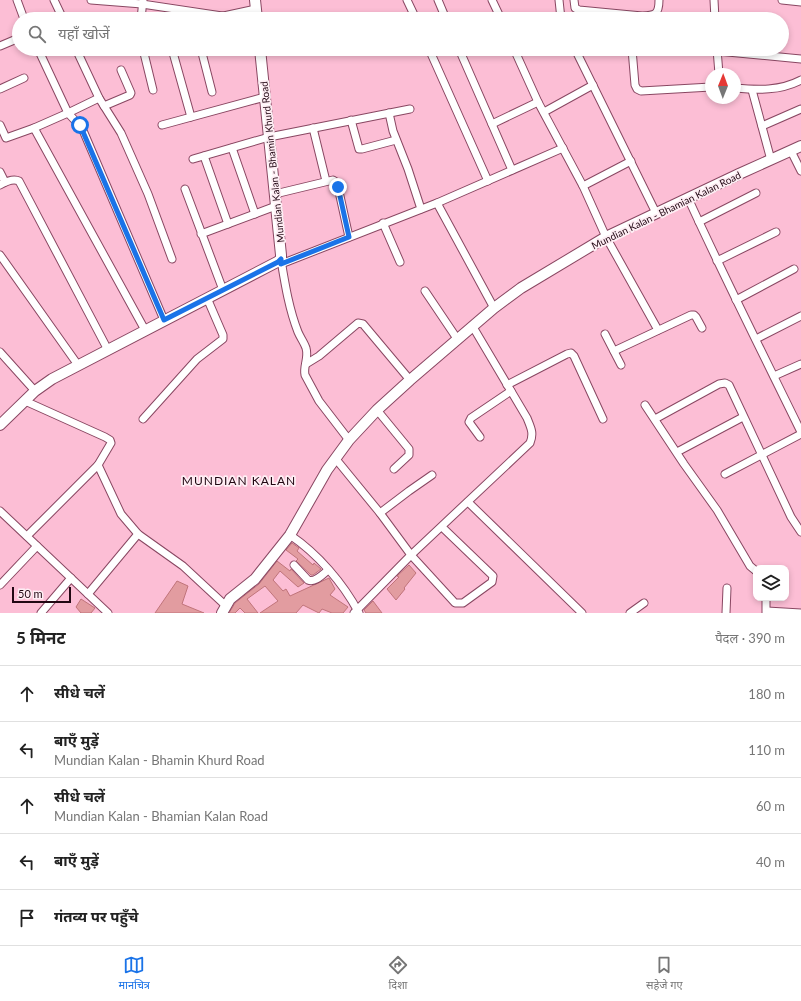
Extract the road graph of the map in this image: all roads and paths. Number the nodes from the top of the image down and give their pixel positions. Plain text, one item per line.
1 (17, 0) edge
2 (54, 0) edge
3 (91, 0) edge
4 (407, 0) edge
5 (438, 0) edge
6 (492, 0) edge
7 (559, 0) edge
8 (574, 0) edge
9 (659, 0) edge
10 (714, 0) edge
11 (782, 0) edge
12 (142, 2) edge
13 (801, 2) edge
14 (256, 9) edge
15 (21, 12) edge
16 (59, 12) edge
17 (141, 12) edge
18 (199, 12) edge
19 (241, 12) edge
20 (413, 12) edge
21 (443, 12) edge
22 (498, 12) edge
23 (560, 12) edge
24 (600, 12) edge
25 (657, 12) edge
26 (715, 12) edge
27 (12, 41) edge
28 (0, 46) edge
29 (41, 56) edge
30 (79, 56) edge
31 (145, 56) edge
32 (174, 56) edge
33 (203, 56) edge
34 (261, 56) edge
35 (432, 56) edge
36 (462, 56) edge
37 (517, 56) edge
38 (578, 56) edge
39 (633, 56) edge
40 (718, 56) edge
41 (773, 56) edge
42 (801, 59) edge
43 (718, 68) edge
44 (122, 70) dead end
45 (24, 78) dead end
46 (801, 80) edge
47 (593, 85) junction
48 (705, 87) edge
49 (0, 89) edge
50 (741, 89) edge
51 (153, 90) dead end
52 (752, 90) junction
53 (212, 92) dead end
54 (265, 97) junction
55 (99, 98) junction
56 (538, 102) junction
57 (104, 106) junction
58 (410, 109) dead end
59 (801, 109) edge
60 (544, 112) junction
61 (68, 113) junction
62 (389, 113) junction
63 (191, 117) junction
64 (351, 120) junction
65 (492, 124) junction
66 (0, 125) edge
67 (162, 125) dead end
68 (762, 126) junction
69 (34, 128) junction
70 (313, 128) junction
71 (269, 137) junction
72 (3, 139) edge
73 (396, 140) junction
74 (801, 146) edge
75 (232, 148) junction
76 (563, 148) junction
77 (791, 151) junction
78 (204, 156) junction
79 (193, 159) dead end
80 (771, 160) junction
81 (631, 161) junction
82 (512, 170) junction
83 (801, 171) edge
84 (0, 172) edge
85 (326, 181) junction
86 (488, 181) junction
87 (2, 184) edge
88 (583, 186) junction
89 (185, 189) dead end
90 (756, 193) dead end
91 (275, 194) junction
92 (688, 198) junction
93 (437, 203) junction
94 (276, 206) junction
95 (421, 209) junction
96 (656, 213) junction
97 (255, 214) junction
98 (699, 222) junction
99 (383, 223) junction
100 (228, 224) junction
101 (776, 232) dead end
102 (202, 234) junction
103 (349, 237) junction
104 (606, 237) junction
105 (0, 255) edge
106 (172, 259) dead end
107 (717, 261) junction
108 (281, 262) junction
109 (400, 262) dead end
110 (794, 269) dead end
111 (223, 290) junction
112 (425, 291) dead end
113 (207, 298) junction
114 (736, 300) junction
115 (494, 308) junction
116 (801, 316) edge
117 (164, 320) junction
118 (473, 326) junction
119 (702, 328) dead end
120 (145, 330) junction
121 (658, 330) junction
122 (605, 334) dead end
123 (756, 339) junction
124 (458, 340) junction
125 (108, 350) junction
126 (614, 351) junction
127 (0, 352) edge
128 (306, 364) junction
129 (801, 364) edge
130 (78, 365) junction
131 (621, 365) dead end
132 (774, 376) junction
133 (410, 380) junction
134 (509, 388) junction
135 (35, 391) junction
136 (25, 401) junction
137 (645, 405) dead end
138 (378, 410) junction
139 (743, 417) junction
140 (798, 418) edge
141 (143, 419) dead end
142 (603, 419) dead end
143 (655, 420) junction
144 (0, 425) edge
145 (801, 433) edge
146 (480, 438) dead end
147 (349, 440) junction
148 (677, 452) junction
149 (761, 454) junction
150 (335, 458) junction
151 (98, 465) junction
152 (394, 469) dead end
153 (725, 474) dead end
154 (432, 475) dead end
155 (468, 502) junction
156 (0, 511) edge
157 (380, 513) junction
158 (442, 528) junction
159 (801, 532) edge
160 (138, 534) junction
161 (290, 535) junction
162 (27, 536) junction
163 (37, 546) junction
164 (411, 555) junction
165 (294, 564) dead end
166 (753, 568) edge
167 (328, 570) junction
168 (71, 578) junction
169 (0, 585) edge
170 (726, 588) dead end
171 (88, 594) junction
172 (766, 601) edge
173 (644, 603) dead end
174 (224, 609) edge
175 (356, 612) edge
176 (766, 612) edge
177 (41, 613) edge
178 (108, 613) edge
179 (582, 613) edge
180 (630, 613) edge
181 (726, 613) edge
182 (801, 613) edge

1 - 15 street
2 - 16 street
3 - 12 street
4 - 20 street
5 - 21 street
6 - 22 street
7 - 23 street
8 - 24 street
9 - 25 street
10 - 26 street
11 - 13 street
12 - 17 street
12 - 18 street
14 - 19 street
27 - 28 street
29 - 61 street
30 - 55 street
31 - 51 street
32 - 63 street
33 - 53 street
34 - 54 street, Mundian Kalan - Bhamin Khurd Road
35 - 86 street
36 - 65 street
37 - 56 street
38 - 47 street
39 - 48 street
40 - 43 street
41 - 42 street
44 - 57 street
45 - 49 street
46 - 52 street
47 - 60 street
47 - 81 street
50 - 52 street
52 - 68 street
54 - 63 street
54 - 71 street, Mundian Kalan - Bhamin Khurd Road
55 - 57 street
55 - 61 street
56 - 60 street
56 - 65 street
57 - 106 street
58 - 62 street
59 - 68 street
60 - 76 street
61 - 69 street
61 - 117 street
62 - 64 street
62 - 73 street
63 - 67 street
64 - 70 street
64 - 73 street
65 - 82 street
66 - 72 street
68 - 80 street
69 - 72 street
69 - 120 street
70 - 71 street
70 - 85 street
71 - 75 street
71 - 91 street, Mundian Kalan - Bhamin Khurd Road
73 - 95 street
74 - 77 street, Mundian Kalan - Bhamian Kalan Road
75 - 78 street
75 - 97 street
76 - 82 street
76 - 88 street
77 - 80 street, Mundian Kalan - Bhamian Kalan Road
77 - 83 street
78 - 79 street
78 - 100 street
80 - 92 street, Mundian Kalan - Bhamian Kalan Road
81 - 88 street
81 - 96 street
82 - 86 street
84 - 87 street
85 - 91 street
85 - 103 street
86 - 93 street
87 - 125 street
88 - 104 street
89 - 102 street
90 - 98 street
91 - 94 street, Mundian Kalan - Bhamin Khurd Road
92 - 96 street, Mundian Kalan - Bhamian Kalan Road
92 - 98 street
93 - 95 street
93 - 115 street
94 - 97 street
94 - 108 street, Mundian Kalan - Bhamin Khurd Road
95 - 99 street
96 - 104 street, Mundian Kalan - Bhamian Kalan Road
97 - 100 street
98 - 107 street
99 - 103 street
99 - 109 street
100 - 102 street
101 - 107 street
102 - 111 street
103 - 108 street
104 - 115 street, Mundian Kalan - Bhamian Kalan Road
104 - 121 street
105 - 130 street
107 - 114 street
108 - 111 street
108 - 128 street
110 - 114 street
111 - 113 street
112 - 124 street
113 - 117 street
113 - 141 street
114 - 123 street
115 - 118 street, Mundian Kalan - Bhamian Kalan Road
116 - 123 street
117 - 120 street
118 - 124 street, Mundian Kalan - Bhamian Kalan Road
118 - 134 street
119 - 121 street
120 - 125 street
121 - 126 street
122 - 126 street
123 - 132 street
124 - 133 street, Mundian Kalan - Bhamian Kalan Road
125 - 130 street
126 - 131 street
127 - 135 street
128 - 133 street
128 - 147 street
129 - 132 street
130 - 135 street
132 - 140 street
133 - 138 street, Mundian Kalan - Bhamian Kalan Road
134 - 142 street
134 - 146 street
134 - 155 street
135 - 136 street
136 - 144 street
136 - 151 street
137 - 143 street
138 - 147 street, Mundian Kalan - Bhamian Kalan Road
138 - 152 street
139 - 143 street
139 - 148 street
139 - 149 street
140 - 145 street
143 - 148 street
145 - 149 street
147 - 150 street, Mundian Kalan - Bhamian Kalan Road
148 - 166 street
149 - 153 street
149 - 159 street
150 - 157 street
150 - 161 street, Mundian Kalan - Bhamian Kalan Road
151 - 160 street
151 - 162 street
154 - 157 street
155 - 158 street
155 - 179 street
156 - 162 street
157 - 164 street
158 - 164 street
158 - 164 street
160 - 171 street
160 - 174 street
161 - 167 street
161 - 174 street, Mundian Kalan - Bhamian Kalan Road
162 - 163 street
163 - 168 street
163 - 169 street
164 - 175 street
165 - 167 street
167 - 175 street
168 - 171 street
168 - 177 street
170 - 181 street
171 - 178 street
172 - 176 street
173 - 180 street
176 - 182 street

